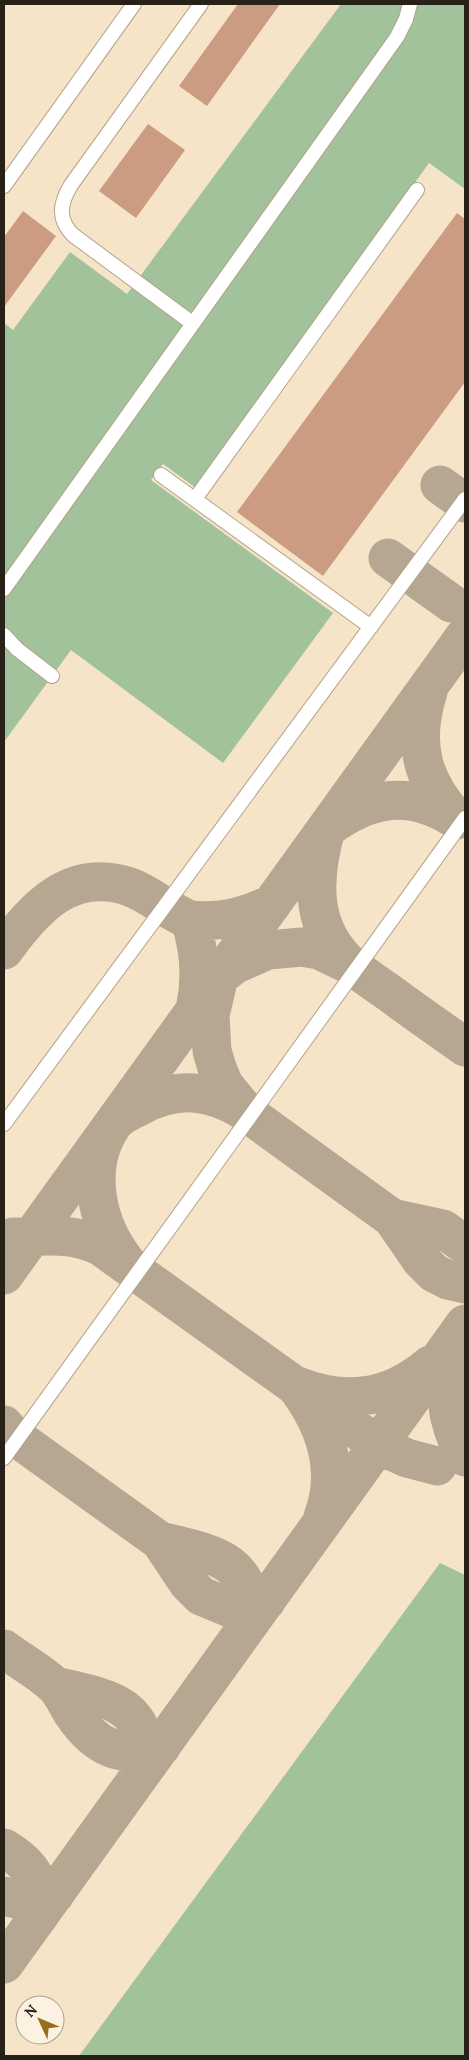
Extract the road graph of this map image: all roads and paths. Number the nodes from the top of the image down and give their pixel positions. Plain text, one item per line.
1 (134, 4) edge
2 (201, 4) edge
3 (410, 4) edge
4 (4, 186) edge
5 (417, 190) dead end
6 (192, 323) junction
7 (161, 475) dead end
8 (195, 499) junction
9 (465, 499) edge
10 (4, 589) edge
11 (371, 627) junction
12 (4, 635) edge
13 (52, 676) dead end
14 (465, 818) edge
15 (4, 1124) edge
16 (4, 1458) edge

1 - 4 street
2 - 6 street
3 - 6 street
5 - 8 street
6 - 10 street
7 - 8 street
8 - 11 street
9 - 11 street
11 - 15 street
12 - 13 street
14 - 16 street

